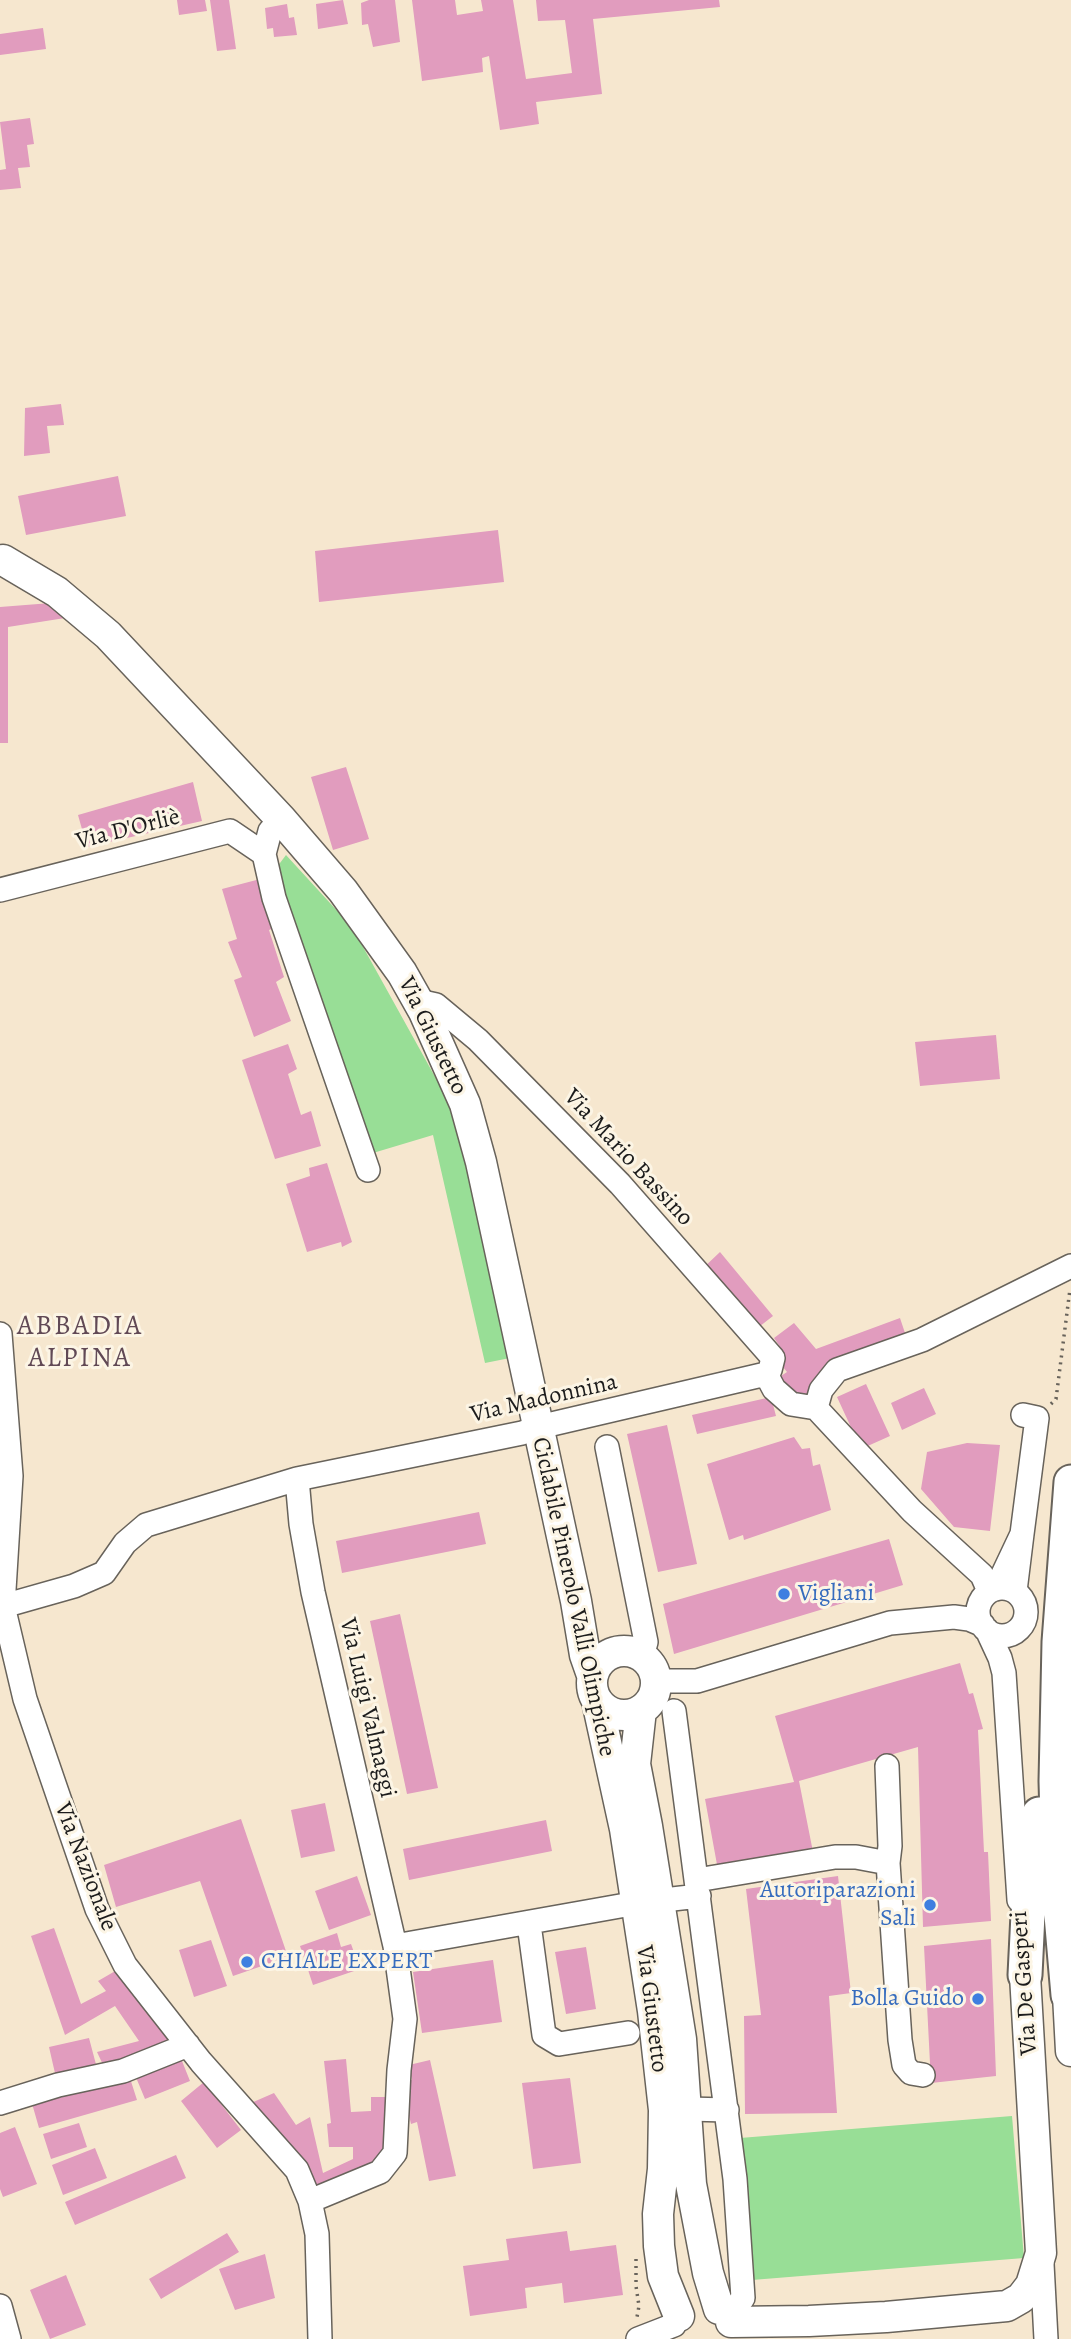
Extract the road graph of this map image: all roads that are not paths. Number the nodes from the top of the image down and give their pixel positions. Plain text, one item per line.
1 (1, 566) edge
2 (281, 819) junction
3 (264, 854) junction
4 (0, 890) edge
5 (418, 1001) junction
6 (368, 1170) dead end
7 (1071, 1266) edge
8 (0, 1334) edge
9 (766, 1374) junction
10 (816, 1408) junction
11 (1030, 1416) road end
12 (539, 1427) junction
13 (607, 1447) dead end
14 (297, 1479) junction
15 (1071, 1482) edge
16 (996, 1592) junction
17 (576, 1601) junction
18 (2, 1607) edge
19 (890, 1623) junction
20 (985, 1628) junction
21 (1065, 1655) edge
22 (637, 1663) junction
23 (595, 1688) junction
24 (641, 1710) junction
25 (674, 1711) dead end
26 (887, 1766) dead end
27 (1071, 1843) edge
28 (888, 1863) junction
29 (698, 1888) junction
30 (648, 1903) junction
31 (529, 1924) junction
32 (1071, 1937) edge
33 (395, 1946) junction
34 (1025, 1975) junction
35 (1068, 1995) junction
36 (628, 2033) dead end
37 (188, 2045) junction
38 (1071, 2051) edge
39 (923, 2075) dead end
40 (0, 2103) edge
41 (676, 2110) junction
42 (727, 2110) junction
43 (310, 2201) junction
44 (1041, 2253) junction
45 (0, 2306) edge
46 (1007, 2306) junction
47 (798, 2322) junction
48 (733, 2325) edge
49 (675, 2327) edge
50 (881, 2328) edge
51 (637, 2334) edge
52 (9, 2339) edge
53 (320, 2339) edge
54 (840, 2339) edge
55 (1044, 2339) edge

1 - 2 main road, Via Giustetto
2 - 3 street
2 - 5 main road, Via Giustetto
3 - 4 street, Via D'Orliè
3 - 6 street
5 - 9 street, Via Mario Bassino
5 - 12 main road, Via Giustetto
7 - 10 street
8 - 18 street, Via Nazionale
9 - 10 street
9 - 12 street, Via Madonnina
10 - 16 street
11 - 16 street
12 - 14 street, Via Madonnina
12 - 17 main road, Via Giustetto
13 - 22 street
14 - 18 street, Via Madonnina
14 - 33 street, Via Luigi Valmaggi
15 - 21 highway
16 - 19 street
16 - 20 street
16 - 20 street
17 - 22 main road, Via Giustetto
17 - 23 main road, Via Giustetto
18 - 37 street, Via Nazionale
19 - 20 street
19 - 22 street
20 - 34 street, Via De Gasperi
21 - 27 highway
21 - 34 highway
21 - 35 highway
22 - 23 main road
22 - 24 main road
23 - 24 main road
23 - 30 main road, Via Giustetto
24 - 30 main road, Via Giustetto
25 - 29 street
26 - 28 street
28 - 29 street
28 - 39 street
29 - 30 street
29 - 42 street
30 - 31 street
30 - 41 main road, Via Giustetto
31 - 33 street
31 - 36 street
32 - 35 highway
33 - 43 street, Via Luigi Valmaggi
34 - 44 main road, Via De Gasperi
35 - 38 main road
37 - 40 street
37 - 43 street, Via Nazionale
41 - 42 street
41 - 48 main road, Via Giustetto
41 - 49 main road, Via Giustetto
42 - 48 street
43 - 53 street, Via Nazionale
44 - 46 main road
44 - 55 street, Via De Gasperi
45 - 52 street
46 - 50 main road
46 - 55 street
47 - 48 main road
47 - 50 main road
47 - 54 main road
48 - 49 main road
49 - 51 street

